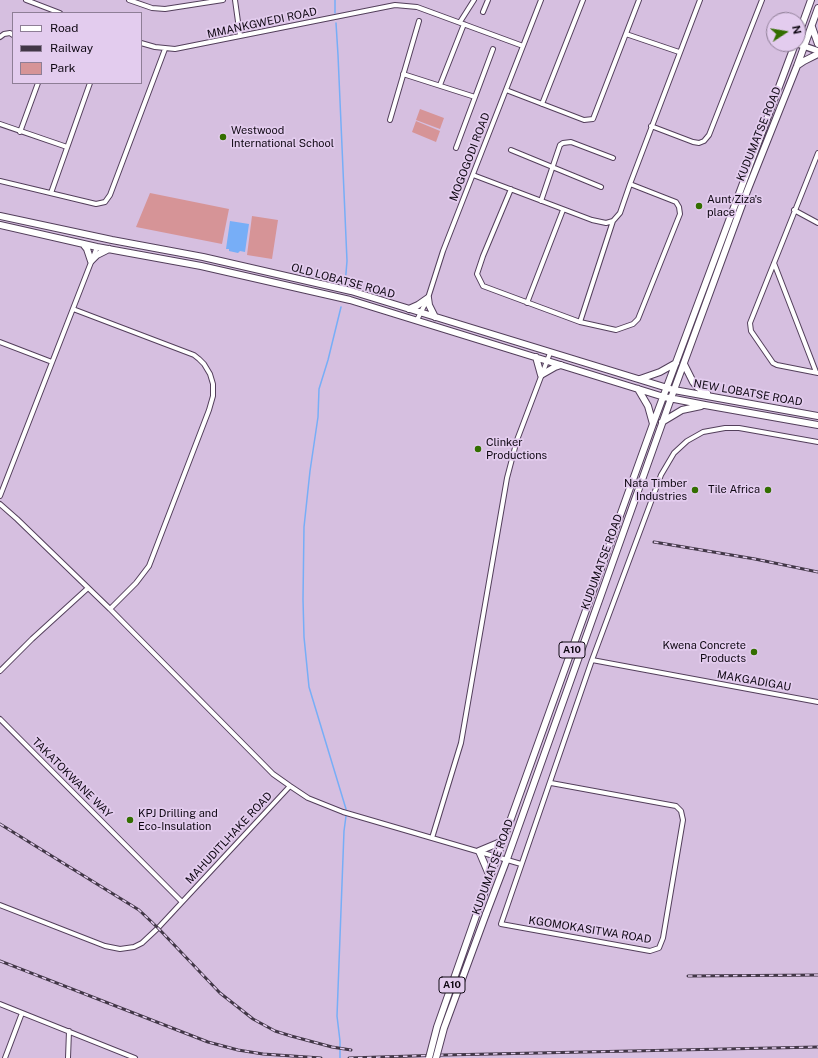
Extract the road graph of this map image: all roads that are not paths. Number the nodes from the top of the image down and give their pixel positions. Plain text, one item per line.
1 (26, 0) edge
2 (129, 0) edge
3 (181, 0) edge
4 (223, 0) edge
5 (235, 0) edge
6 (474, 0) edge
7 (488, 0) edge
8 (541, 0) edge
9 (583, 0) edge
10 (639, 0) edge
11 (700, 0) edge
12 (762, 0) edge
13 (811, 0) edge
14 (182, 6) junction
15 (818, 8) edge
16 (57, 12) edge
17 (483, 12) dead end
18 (806, 14) edge
19 (419, 21) dead end
20 (462, 23) junction
21 (812, 27) junction
22 (12, 34) edge
23 (626, 34) junction
24 (240, 36) junction
25 (0, 37) edge
26 (806, 37) edge
27 (142, 43) edge
28 (818, 44) edge
29 (523, 46) junction
30 (806, 47) edge
31 (165, 49) junction
32 (493, 49) dead end
33 (818, 51) edge
34 (679, 52) junction
35 (792, 52) edge
36 (800, 52) edge
37 (818, 54) edge
38 (797, 66) junction
39 (403, 74) junction
40 (38, 84) edge
41 (90, 84) edge
42 (440, 85) junction
43 (506, 90) junction
44 (475, 97) junction
45 (542, 104) junction
46 (390, 120) dead end
47 (0, 124) edge
48 (651, 126) junction
49 (20, 132) junction
50 (67, 147) junction
51 (456, 148) dead end
52 (511, 150) dead end
53 (818, 152) edge
54 (613, 158) dead end
55 (817, 158) edge
56 (552, 167) junction
57 (473, 174) junction
58 (0, 181) edge
59 (630, 184) junction
60 (601, 187) dead end
61 (511, 189) junction
62 (51, 194) junction
63 (541, 201) junction
64 (564, 210) junction
65 (794, 210) junction
66 (0, 216) edge
67 (613, 222) junction
68 (818, 223) edge
69 (0, 225) edge
70 (92, 236) junction
71 (112, 240) junction
72 (83, 244) junction
73 (97, 247) junction
74 (109, 249) junction
75 (90, 261) junction
76 (774, 263) junction
77 (428, 298) junction
78 (527, 303) junction
79 (73, 309) junction
80 (409, 309) junction
81 (420, 312) junction
82 (436, 317) junction
83 (417, 320) junction
84 (580, 322) junction
85 (0, 342) edge
86 (550, 353) junction
87 (536, 357) junction
88 (547, 360) junction
89 (52, 362) junction
90 (676, 363) junction
91 (684, 364) junction
92 (561, 365) junction
93 (817, 372) edge
94 (542, 375) junction
95 (640, 379) junction
96 (667, 387) junction
97 (638, 389) junction
98 (674, 390) junction
99 (713, 396) junction
100 (664, 397) junction
101 (671, 398) junction
102 (705, 405) junction
103 (818, 416) edge
104 (662, 422) junction
105 (653, 424) junction
106 (818, 425) edge
107 (818, 442) edge
108 (0, 496) edge
109 (0, 504) edge
110 (88, 588) junction
111 (110, 608) junction
112 (592, 660) junction
113 (0, 671) edge
114 (818, 702) edge
115 (0, 719) edge
116 (551, 783) junction
117 (290, 786) junction
118 (432, 838) junction
119 (503, 841) junction
120 (479, 851) junction
121 (497, 857) junction
122 (507, 860) junction
123 (522, 864) junction
124 (490, 877) junction
125 (182, 902) junction
126 (0, 905) edge
127 (0, 1004) edge
128 (22, 1012) junction
129 (69, 1031) junction
130 (5, 1058) edge
131 (68, 1058) edge
132 (135, 1058) edge
133 (429, 1058) edge
134 (436, 1058) edge

1 - 16 street
2 - 14 street
3 - 14 street
4 - 14 street
5 - 24 street
6 - 20 street
7 - 17 street
8 - 29 street, MOGOGODI ROAD
9 - 45 street
10 - 23 street
11 - 34 street
12 - 48 street
13 - 18 main road
15 - 21 main road, KUDUMATSE ROAD / A10
19 - 39 street
20 - 24 street, MMANKGWEDI ROAD
20 - 29 street, MMANKGWEDI ROAD
20 - 42 street
21 - 26 main road, KUDUMATSE ROAD / A10
21 - 28 main road
22 - 25 street
23 - 34 street
23 - 45 street
24 - 31 street, MMANKGWEDI ROAD
27 - 31 street, MMANKGWEDI ROAD
29 - 43 street, MOGOGODI ROAD
30 - 33 street
31 - 62 street
32 - 44 street
34 - 48 street
35 - 90 main road, KUDUMATSE ROAD / A10
36 - 38 main road, KUDUMATSE ROAD / A10
37 - 38 main road
38 - 91 main road, KUDUMATSE ROAD / A10
39 - 42 street
39 - 46 street
40 - 49 street
41 - 50 street
42 - 44 street
43 - 45 street
43 - 57 street, MOGOGODI ROAD
44 - 51 street
47 - 49 street
48 - 59 street
49 - 50 street
50 - 62 street
52 - 56 street
53 - 55 street
54 - 56 street
55 - 65 street
56 - 60 street
56 - 63 street
57 - 61 street
57 - 77 street, MOGOGODI ROAD
58 - 62 street
59 - 67 street
59 - 84 street
61 - 63 street
61 - 78 street
63 - 64 street
64 - 67 street
64 - 78 street
65 - 68 street
65 - 76 street
66 - 70 main road, OLD LOBATSE ROAD
67 - 84 street
69 - 72 main road, OLD LOBATSE ROAD
70 - 71 main road, OLD LOBATSE ROAD
70 - 73 main road
71 - 73 main road
71 - 80 main road, OLD LOBATSE ROAD
72 - 73 main road, OLD LOBATSE ROAD
72 - 75 main road
73 - 74 main road, OLD LOBATSE ROAD
73 - 75 street
74 - 75 main road
74 - 83 main road, OLD LOBATSE ROAD
75 - 79 street
76 - 93 street
76 - 93 street
77 - 80 main road
77 - 81 street, MOGOGODI ROAD
77 - 82 main road
78 - 84 street
79 - 89 street
79 - 111 street
80 - 81 main road, OLD LOBATSE ROAD
81 - 82 main road, OLD LOBATSE ROAD
81 - 83 street, MOGOGODI ROAD
82 - 86 main road, OLD LOBATSE ROAD
83 - 87 main road, OLD LOBATSE ROAD
85 - 89 street
86 - 88 street
86 - 95 main road, OLD LOBATSE ROAD
87 - 88 main road, OLD LOBATSE ROAD
87 - 94 main road
88 - 92 main road, OLD LOBATSE ROAD
88 - 94 street
89 - 108 street
90 - 95 main road
90 - 96 main road, KUDUMATSE ROAD / A10
91 - 98 main road, KUDUMATSE ROAD / A10
91 - 99 main road
92 - 94 main road
92 - 97 main road, OLD LOBATSE ROAD
94 - 118 street
95 - 96 main road, OLD LOBATSE ROAD
96 - 98 main road, OLD LOBATSE ROAD
96 - 100 main road, KUDUMATSE ROAD / A10
97 - 100 main road, OLD LOBATSE ROAD
97 - 105 main road
98 - 99 main road, NEW LOBATSE ROAD
98 - 101 main road, KUDUMATSE ROAD / A10
99 - 103 main road, NEW LOBATSE ROAD
100 - 101 main road, OLD LOBATSE ROAD
100 - 105 main road, KUDUMATSE ROAD / A10
101 - 102 main road, OLD LOBATSE ROAD
101 - 104 main road, KUDUMATSE ROAD / A10
102 - 104 main road
102 - 106 main road, OLD LOBATSE ROAD
104 - 122 main road, KUDUMATSE ROAD / A10
105 - 119 main road, KUDUMATSE ROAD / A10
107 - 112 street
109 - 110 street
110 - 111 street
110 - 113 street
111 - 117 street
112 - 114 street, MAKGADIGAU
112 - 116 street
115 - 125 street, TAKATOKWANE WAY
116 - 123 street, KGOMOKASITWA ROAD
116 - 123 street, KGOMOKASITWA ROAD
117 - 118 street
117 - 125 street, MAHUDITLHAKE ROAD
118 - 120 street
119 - 120 main road
119 - 121 main road, KUDUMATSE ROAD / A10
120 - 121 street
120 - 124 main road
121 - 122 street
121 - 124 main road, KUDUMATSE ROAD / A10
122 - 123 street
122 - 134 main road, KUDUMATSE ROAD / A10, bridge
124 - 133 main road, KUDUMATSE ROAD / A10, bridge
125 - 126 street, MAHUDITLHAKE ROAD
127 - 128 street
128 - 129 street
128 - 130 street
129 - 131 street
129 - 132 street

